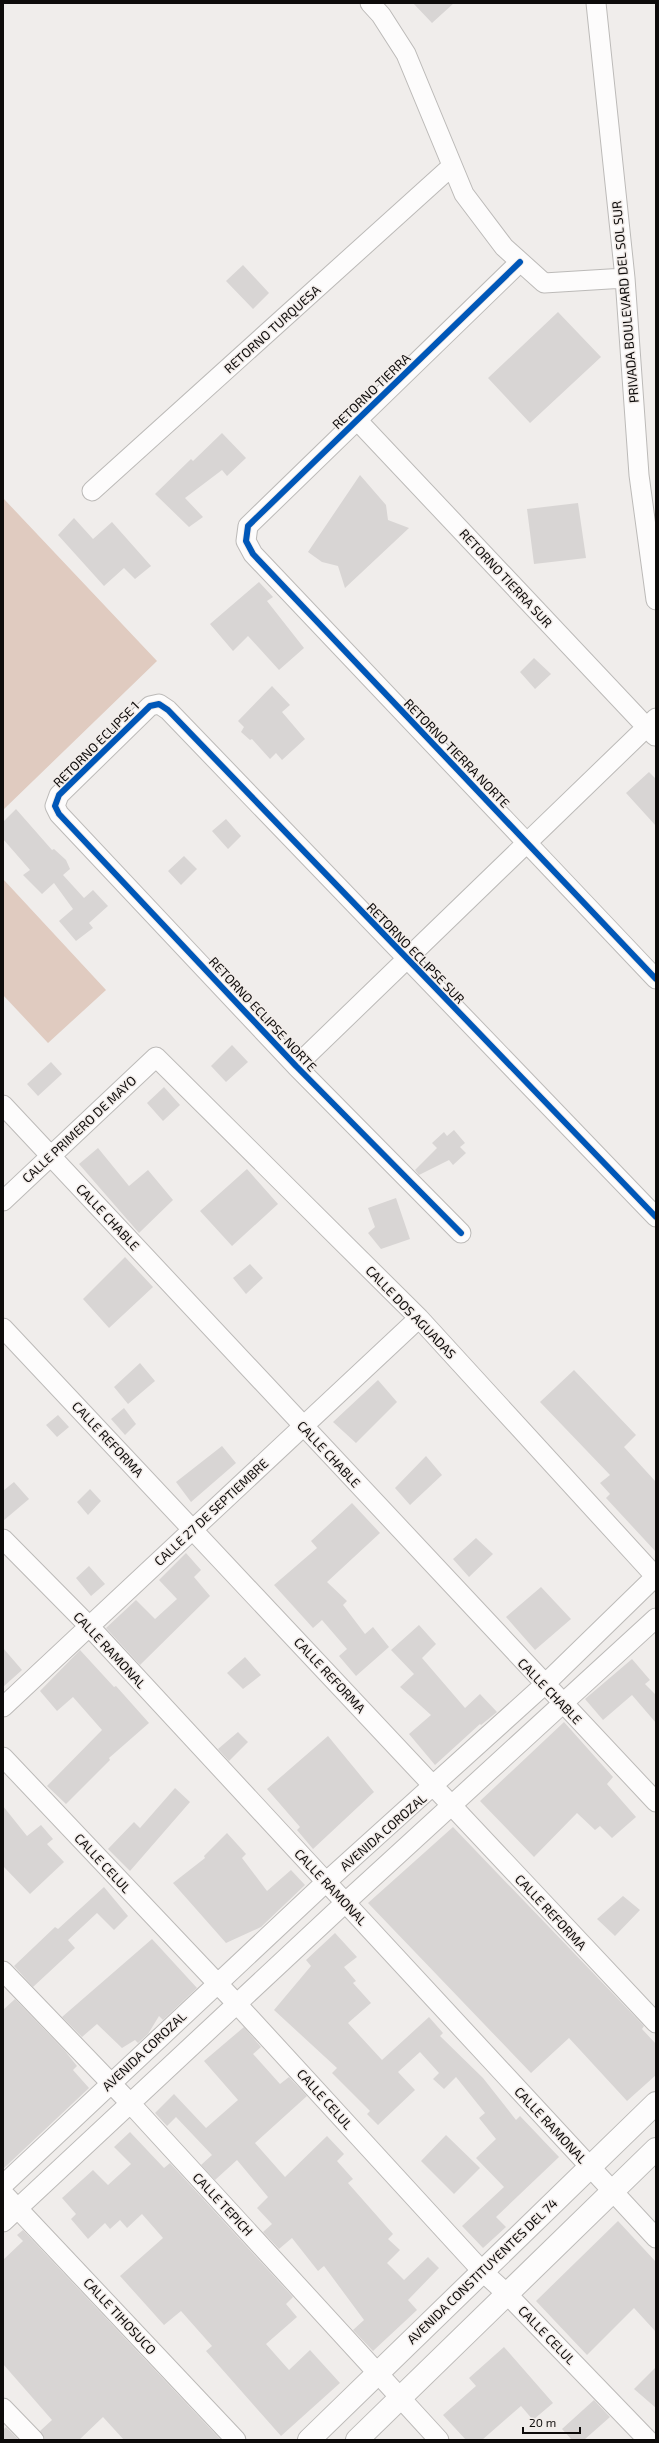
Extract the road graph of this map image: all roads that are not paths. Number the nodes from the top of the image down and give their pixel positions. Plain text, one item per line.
1 (370, 3) edge
2 (596, 3) edge
3 (452, 166) junction
4 (520, 262) junction
5 (624, 278) junction
6 (357, 420) junction
7 (648, 474) edge
8 (92, 491) dead end
9 (651, 519) edge
10 (246, 541) joint
11 (656, 600) edge
12 (159, 704) joint
13 (653, 727) edge
14 (56, 806) joint
15 (527, 842) junction
16 (406, 959) junction
17 (656, 979) edge
18 (156, 1057) joint
19 (296, 1066) junction
20 (3, 1105) edge
21 (50, 1156) junction
22 (3, 1201) edge
23 (656, 1217) edge
24 (460, 1233) dead end
25 (419, 1318) junction
26 (3, 1328) edge
27 (303, 1426) junction
28 (192, 1529) junction
29 (3, 1539) edge
30 (656, 1576) edge
31 (656, 1618) edge
32 (89, 1626) junction
33 (544, 1685) junction
34 (564, 1704) junction
35 (3, 1707) edge
36 (3, 1757) edge
37 (434, 1787) junction
38 (656, 1802) edge
39 (452, 1806) junction
40 (326, 1882) junction
41 (346, 1902) junction
42 (3, 1971) edge
43 (216, 1983) junction
44 (237, 2004) junction
45 (656, 2023) edge
46 (110, 2084) junction
47 (656, 2102) edge
48 (130, 2103) junction
49 (656, 2149) edge
50 (590, 2167) junction
51 (3, 2185) edge
52 (612, 2192) junction
53 (3, 2193) edge
54 (19, 2208) junction
55 (3, 2222) edge
56 (656, 2238) edge
57 (482, 2271) junction
58 (507, 2294) junction
59 (379, 2372) junction
60 (400, 2398) junction
61 (3, 2408) edge
62 (34, 2440) edge
63 (236, 2440) edge
64 (309, 2440) edge
65 (357, 2440) edge
66 (439, 2440) edge
67 (648, 2440) edge

1 - 3 street
2 - 5 street, PRIVADA BOULEVARD DEL SOL SUR
3 - 4 street
3 - 8 street, RETORNO TURQUESA
4 - 5 street
4 - 6 street, RETORNO TIERRA
5 - 7 street, PRIVADA BOULEVARD DEL SOL SUR
6 - 10 street, RETORNO TIERRA
6 - 13 street, RETORNO TIERRA SUR
7 - 9 street, PRIVADA BOULEVARD DEL SOL SUR
9 - 11 street, PRIVADA BOULEVARD DEL SOL SUR
10 - 15 street, RETORNO TIERRA NORTE
12 - 14 street, RETORNO ECLIPSE 1
12 - 16 street, RETORNO ECLIPSE SUR
13 - 15 street
14 - 19 street, RETORNO ECLIPSE NORTE
15 - 16 street
15 - 17 street, RETORNO TIERRA NORTE
16 - 19 street
16 - 23 street, RETORNO ECLIPSE SUR
18 - 21 street, CALLE PRIMERO DE MAYO
18 - 25 street, CALLE DOS AGUADAS
19 - 24 street, RETORNO ECLIPSE NORTE
20 - 21 street, CALLE CHABLE
21 - 22 street, CALLE PRIMERO DE MAYO
21 - 27 street, CALLE CHABLE
25 - 27 street, CALLE 27 DE SEPTIEMBRE
25 - 30 street, CALLE DOS AGUADAS
26 - 28 street, CALLE REFORMA
27 - 28 street, CALLE 27 DE SEPTIEMBRE
27 - 33 street, CALLE CHABLE
28 - 32 street, CALLE 27 DE SEPTIEMBRE
28 - 37 street, CALLE REFORMA
29 - 32 street, CALLE RAMONAL
30 - 33 street, AVENIDA COROZAL
31 - 34 street, AVENIDA COROZAL
32 - 35 street, CALLE 27 DE SEPTIEMBRE
32 - 40 street, CALLE RAMONAL
33 - 34 street, CALLE CHABLE
33 - 37 street, AVENIDA COROZAL
34 - 38 street, CALLE CHABLE
34 - 39 street, AVENIDA COROZAL
36 - 43 street, CALLE CELUL
37 - 39 street, CALLE REFORMA
37 - 40 street, AVENIDA COROZAL
39 - 41 street, AVENIDA COROZAL
39 - 45 street, CALLE REFORMA
40 - 41 street, CALLE RAMONAL
40 - 43 street, AVENIDA COROZAL
41 - 44 street, AVENIDA COROZAL
41 - 50 street, CALLE RAMONAL
42 - 46 street, CALLE TEPICH
43 - 44 street, CALLE CELUL
43 - 46 street, AVENIDA COROZAL
44 - 48 street, AVENIDA COROZAL
44 - 57 street, CALLE CELUL
46 - 48 street, CALLE TEPICH
46 - 51 street, AVENIDA COROZAL
47 - 50 main road, AVENIDA CONSTITUYENTES DEL 74
48 - 54 street, AVENIDA COROZAL
48 - 59 street, CALLE TEPICH
49 - 52 main road
50 - 52 street, CALLE RAMONAL
50 - 57 main road, AVENIDA CONSTITUYENTES DEL 74
52 - 56 street, CALLE RAMONAL
52 - 58 main road
53 - 54 street, CALLE TIHOSUCO
54 - 55 street, AVENIDA COROZAL
54 - 63 street, CALLE TIHOSUCO
57 - 58 street, CALLE CELUL
57 - 59 main road, AVENIDA CONSTITUYENTES DEL 74
58 - 60 main road
58 - 67 street, CALLE CELUL
59 - 60 street, CALLE TEPICH
59 - 64 main road, AVENIDA CONSTITUYENTES DEL 74
60 - 65 main road
60 - 66 street, CALLE TEPICH
61 - 62 street

